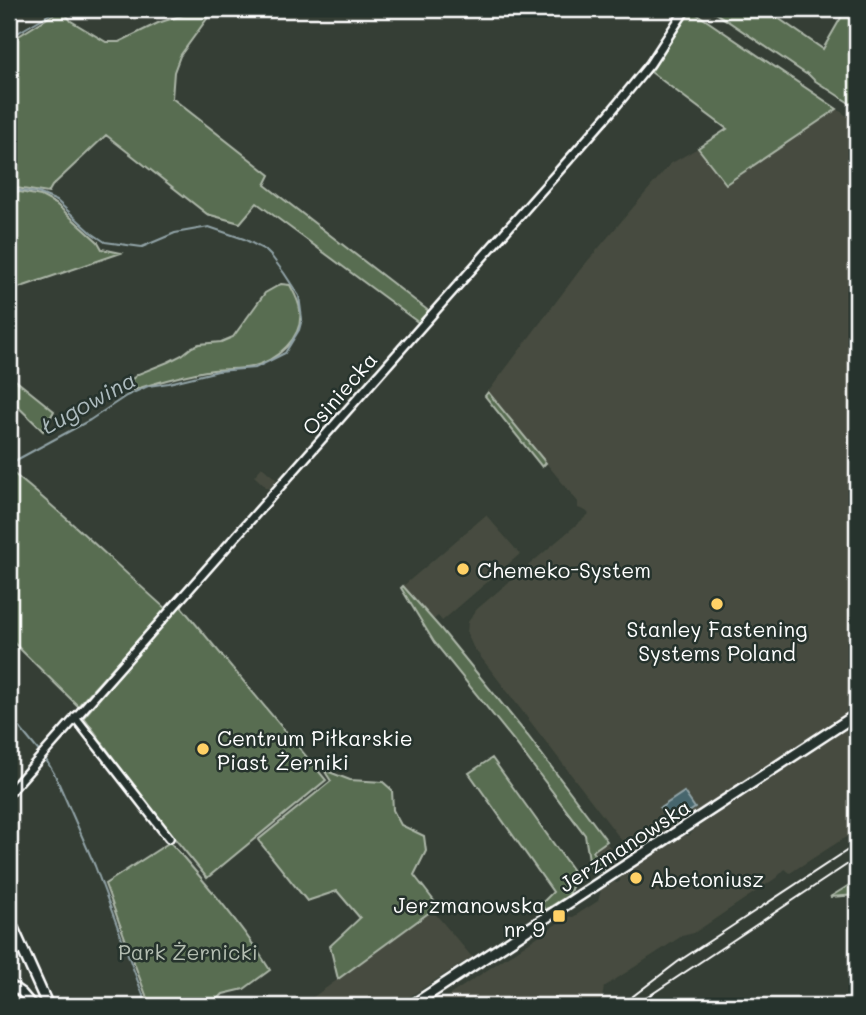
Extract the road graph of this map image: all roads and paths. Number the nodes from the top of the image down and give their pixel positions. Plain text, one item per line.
1 (686, 9) edge
2 (857, 714) edge
3 (75, 717) junction
4 (9, 793) edge
5 (169, 838) dead end
6 (9, 919) edge
7 (9, 984) edge
8 (33, 1006) edge
9 (48, 1006) edge
10 (411, 1006) edge

1 - 3 street, Osiniecka
2 - 10 street, Jerzmanowska
3 - 4 street, Osiniecka
3 - 5 street
6 - 9 street
7 - 8 street

